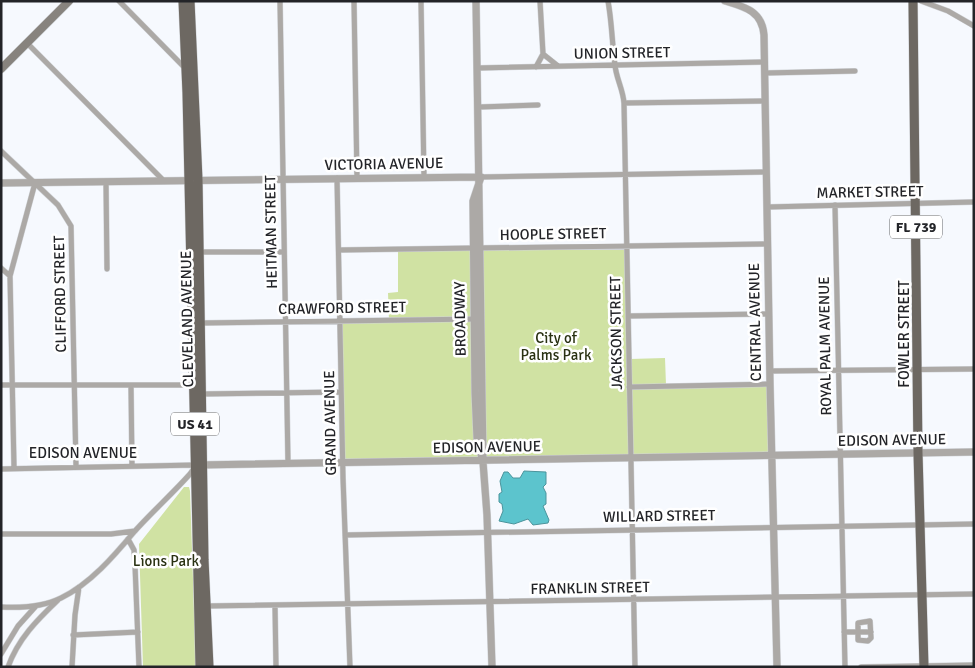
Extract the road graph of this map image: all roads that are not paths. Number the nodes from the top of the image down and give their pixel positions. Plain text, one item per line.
1 (69, 1) edge
2 (118, 1) edge
3 (182, 1) edge
4 (190, 1) edge
5 (196, 1) edge
6 (280, 1) edge
7 (354, 1) edge
8 (421, 1) edge
9 (476, 1) edge
10 (540, 1) edge
11 (608, 1) edge
12 (725, 1) edge
13 (913, 1) edge
14 (921, 1) edge
15 (974, 26) edge
16 (27, 44) junction
17 (543, 54) junction
18 (765, 62) junction
19 (615, 66) junction
20 (2, 67) edge
21 (536, 67) junction
22 (559, 67) junction
23 (478, 68) junction
24 (855, 71) dead end
25 (190, 72) junction
26 (765, 73) junction
27 (765, 101) junction
28 (624, 103) junction
29 (538, 105) dead end
30 (479, 107) junction
31 (1, 151) edge
32 (766, 172) junction
33 (626, 174) junction
34 (424, 177) junction
35 (481, 177) junction
36 (337, 178) junction
37 (357, 178) junction
38 (282, 179) junction
39 (194, 180) junction
40 (106, 182) junction
41 (164, 182) junction
42 (1, 183) edge
43 (35, 183) junction
44 (974, 202) edge
45 (916, 204) junction
46 (835, 205) junction
47 (767, 208) junction
48 (767, 244) junction
49 (627, 246) junction
50 (472, 248) junction
51 (481, 248) junction
52 (340, 250) junction
53 (199, 252) junction
54 (284, 252) junction
55 (1, 268) edge
56 (107, 270) dead end
57 (10, 276) junction
58 (192, 304) junction
59 (768, 314) junction
60 (628, 316) junction
61 (474, 319) junction
62 (483, 319) junction
63 (340, 321) junction
64 (285, 322) junction
65 (201, 323) junction
66 (974, 369) edge
67 (918, 370) junction
68 (770, 371) junction
69 (838, 371) junction
70 (12, 384) junction
71 (74, 384) junction
72 (770, 384) junction
73 (1, 385) edge
74 (194, 385) junction
75 (131, 386) junction
76 (629, 387) junction
77 (341, 392) junction
78 (287, 393) junction
79 (202, 394) junction
80 (974, 452) edge
81 (918, 453) junction
82 (840, 455) junction
83 (772, 456) junction
84 (631, 458) junction
85 (343, 462) junction
86 (483, 462) junction
87 (288, 463) junction
88 (199, 465) junction
89 (76, 466) junction
90 (132, 466) junction
91 (14, 467) junction
92 (1, 468) edge
93 (920, 524) junction
94 (974, 524) edge
95 (841, 526) junction
96 (774, 527) junction
97 (632, 529) junction
98 (135, 531) junction
99 (487, 532) junction
100 (1, 534) edge
101 (345, 535) junction
102 (128, 540) junction
103 (79, 586) junction
104 (197, 593) junction
105 (974, 594) edge
106 (922, 595) junction
107 (843, 596) junction
108 (776, 598) junction
109 (59, 599) junction
110 (634, 600) junction
111 (490, 603) junction
112 (38, 605) junction
113 (348, 605) junction
114 (207, 606) junction
115 (275, 606) junction
116 (1, 607) edge
117 (40, 618) junction
118 (138, 632) junction
119 (844, 632) junction
120 (857, 632) junction
121 (871, 632) junction
122 (73, 635) junction
123 (1, 654) edge
124 (974, 665) edge
125 (8, 667) edge
126 (72, 667) edge
127 (139, 667) edge
128 (200, 667) edge
129 (209, 667) edge
130 (276, 667) edge
131 (350, 667) edge
132 (492, 667) edge
133 (635, 667) edge
134 (777, 667) edge
135 (845, 667) edge
136 (861, 667) edge
137 (924, 667) edge

1 - 16 main road
2 - 25 street
3 - 25 main road, CLEVELAND AVENUE / US 41
4 - 25 main road, CLEVELAND AVENUE / US 41
5 - 25 main road
6 - 38 street, HEITMAN STREET
7 - 37 street
8 - 34 street
9 - 23 street, BROADWAY
10 - 17 street
11 - 19 street, JACKSON STREET
12 - 18 street, CENTRAL AVENUE
13 - 45 main road, FOWLER STREET / FL 739
14 - 15 street
16 - 20 main road
16 - 41 street
17 - 21 street
17 - 22 street
18 - 19 street, UNION STREET
18 - 26 street, CENTRAL AVENUE
19 - 22 street, UNION STREET
19 - 28 street, JACKSON STREET
21 - 22 street, UNION STREET
21 - 23 street, UNION STREET
23 - 30 street, BROADWAY
24 - 26 street
25 - 39 main road, CLEVELAND AVENUE / US 41
26 - 27 street, CENTRAL AVENUE
27 - 28 street
27 - 32 street, CENTRAL AVENUE
28 - 33 street, JACKSON STREET
29 - 30 street
30 - 35 street, BROADWAY
31 - 43 street, CLIFFORD STREET
32 - 33 street, VICTORIA AVENUE
32 - 47 street, CENTRAL AVENUE
33 - 35 street, VICTORIA AVENUE
33 - 49 street, JACKSON STREET
34 - 35 street, VICTORIA AVENUE
34 - 37 street, VICTORIA AVENUE
35 - 50 street, BROADWAY
35 - 51 street, BROADWAY
36 - 37 street, VICTORIA AVENUE
36 - 38 street, VICTORIA AVENUE
36 - 52 street, GRAND AVENUE
38 - 39 street, VICTORIA AVENUE
38 - 54 street, HEITMAN STREET
39 - 41 street, VICTORIA AVENUE
39 - 53 main road, CLEVELAND AVENUE / US 41
39 - 58 main road, CLEVELAND AVENUE / US 41
40 - 41 street, VICTORIA AVENUE
40 - 43 street, VICTORIA AVENUE
40 - 56 street
42 - 43 street, VICTORIA AVENUE
43 - 57 street
43 - 71 street, CLIFFORD STREET
44 - 45 street, MARKET STREET
45 - 46 street, MARKET STREET
45 - 67 main road, FOWLER STREET / FL 739
46 - 47 street, MARKET STREET
46 - 69 street, ROYAL PALM AVENUE
47 - 48 street, CENTRAL AVENUE
48 - 49 street, HOOPLE STREET
48 - 59 street, CENTRAL AVENUE
49 - 51 street, HOOPLE STREET
49 - 60 street, JACKSON STREET
50 - 51 street, HOOPLE STREET
50 - 52 street, HOOPLE STREET
50 - 61 street, BROADWAY
51 - 62 street, BROADWAY
52 - 63 street, GRAND AVENUE
53 - 54 street
53 - 65 main road, CLEVELAND AVENUE / US 41
54 - 64 street, HEITMAN STREET
55 - 57 street
57 - 70 street
58 - 65 main road
58 - 74 main road, CLEVELAND AVENUE / US 41
59 - 60 street
59 - 68 street, CENTRAL AVENUE
60 - 76 street, JACKSON STREET
61 - 62 street, CRAWFORD STREET
61 - 63 street, CRAWFORD STREET
61 - 86 street, BROADWAY
62 - 86 street, BROADWAY
63 - 64 street, CRAWFORD STREET
63 - 77 street, GRAND AVENUE
64 - 65 street, CRAWFORD STREET
64 - 78 street, HEITMAN STREET
65 - 79 main road, CLEVELAND AVENUE / US 41
66 - 67 street
67 - 69 street
67 - 81 main road, FOWLER STREET / FL 739
68 - 69 street
68 - 72 street, CENTRAL AVENUE
69 - 82 street, ROYAL PALM AVENUE
70 - 71 street
70 - 73 street
70 - 91 street
71 - 75 street
71 - 89 street, CLIFFORD STREET
72 - 76 street
72 - 83 street, CENTRAL AVENUE
74 - 75 street
74 - 88 main road, CLEVELAND AVENUE / US 41
75 - 90 street
76 - 84 street, JACKSON STREET
77 - 78 street
77 - 85 street, GRAND AVENUE
78 - 79 street
78 - 87 street, HEITMAN STREET
79 - 88 main road, CLEVELAND AVENUE / US 41
80 - 81 street, EDISON AVENUE
81 - 82 street, EDISON AVENUE
81 - 93 main road, FOWLER STREET / FL 739
82 - 83 street, EDISON AVENUE
82 - 95 street, ROYAL PALM AVENUE
83 - 84 street, EDISON AVENUE
83 - 96 street, CENTRAL AVENUE
84 - 86 street, EDISON AVENUE
84 - 97 street, JACKSON STREET
85 - 86 street, EDISON AVENUE
85 - 87 street, EDISON AVENUE
85 - 101 street, GRAND AVENUE
86 - 99 street, BROADWAY
87 - 88 street, EDISON AVENUE
88 - 90 street, EDISON AVENUE
88 - 98 street
88 - 104 main road, CLEVELAND AVENUE / US 41
88 - 114 main road, CLEVELAND AVENUE / US 41
89 - 90 street, EDISON AVENUE
89 - 91 street, EDISON AVENUE
91 - 92 street, EDISON AVENUE
93 - 94 street, WILLARD STREET
93 - 95 street, WILLARD STREET
93 - 106 main road, FOWLER STREET / FL 739
95 - 96 street, WILLARD STREET
95 - 107 street, ROYAL PALM AVENUE
96 - 97 street, WILLARD STREET
96 - 108 street, CENTRAL AVENUE
97 - 99 street, WILLARD STREET
97 - 110 street, JACKSON STREET
98 - 100 street
98 - 102 street
99 - 101 street, WILLARD STREET
99 - 111 street, BROADWAY
101 - 113 street, GRAND AVENUE
102 - 103 street
102 - 118 street
103 - 109 street
103 - 122 street
104 - 114 main road
104 - 128 main road, CLEVELAND AVENUE / US 41
105 - 106 street, FRANKLIN STREET
106 - 107 street, FRANKLIN STREET
106 - 137 main road, FOWLER STREET / FL 739
107 - 108 street, FRANKLIN STREET
107 - 119 street, ROYAL PALM AVENUE
108 - 110 street, FRANKLIN STREET
108 - 134 street, CENTRAL AVENUE
109 - 112 street
109 - 117 street
110 - 111 street, FRANKLIN STREET
110 - 133 street, JACKSON STREET
111 - 113 street, FRANKLIN STREET
111 - 132 street, BROADWAY
112 - 116 street
112 - 117 street
112 - 123 street
113 - 115 street, FRANKLIN STREET
113 - 131 street, GRAND AVENUE
114 - 115 street, FRANKLIN STREET
114 - 129 main road, CLEVELAND AVENUE / US 41
115 - 130 street
117 - 125 street
118 - 122 street
118 - 127 street
119 - 120 street
119 - 135 street, ROYAL PALM AVENUE
120 - 121 street
120 - 121 street
120 - 121 street
122 - 126 street
124 - 137 street
136 - 137 street

